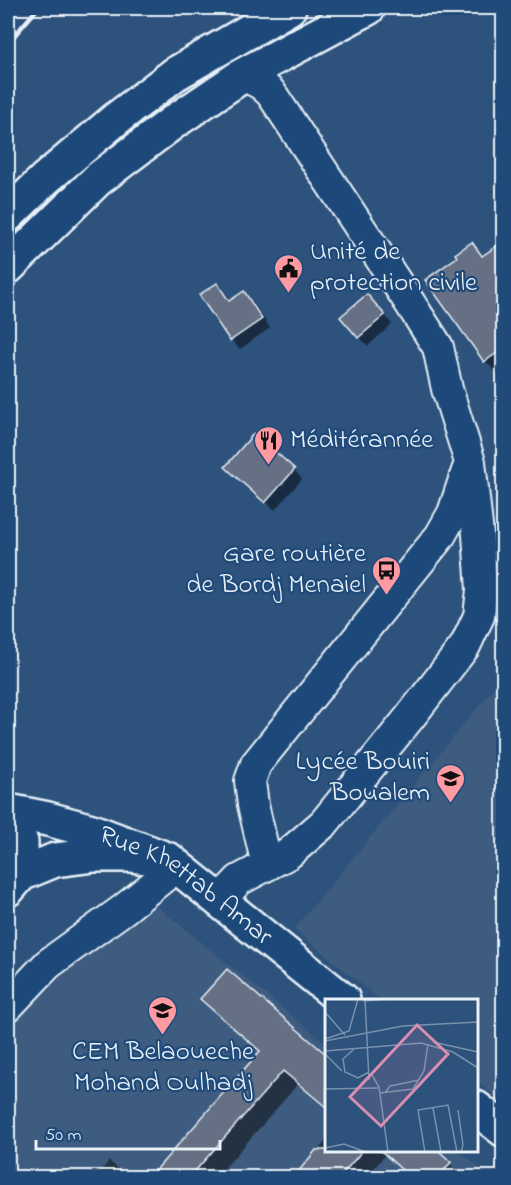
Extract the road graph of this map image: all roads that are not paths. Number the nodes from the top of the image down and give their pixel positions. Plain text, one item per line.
1 (368, 8) edge
2 (282, 10) edge
3 (243, 75) junction
4 (8, 215) edge
5 (8, 267) edge
6 (470, 462) junction
7 (8, 813) edge
8 (172, 864) junction
9 (267, 865) junction
10 (14, 882) edge
11 (219, 901) junction
12 (342, 999) edge
13 (8, 1006) edge
14 (478, 1109) edge
15 (504, 1130) edge

1 - 3 main road
2 - 4 main road
3 - 5 main road
3 - 6 street
6 - 9 street
6 - 9 street
7 - 8 main road, Rue Khettab Amar
7 - 10 main road
8 - 10 main road
8 - 11 main road, Rue Khettab Amar
8 - 13 street
9 - 11 street
11 - 12 main road, Rue Khettab Amar
14 - 15 main road

